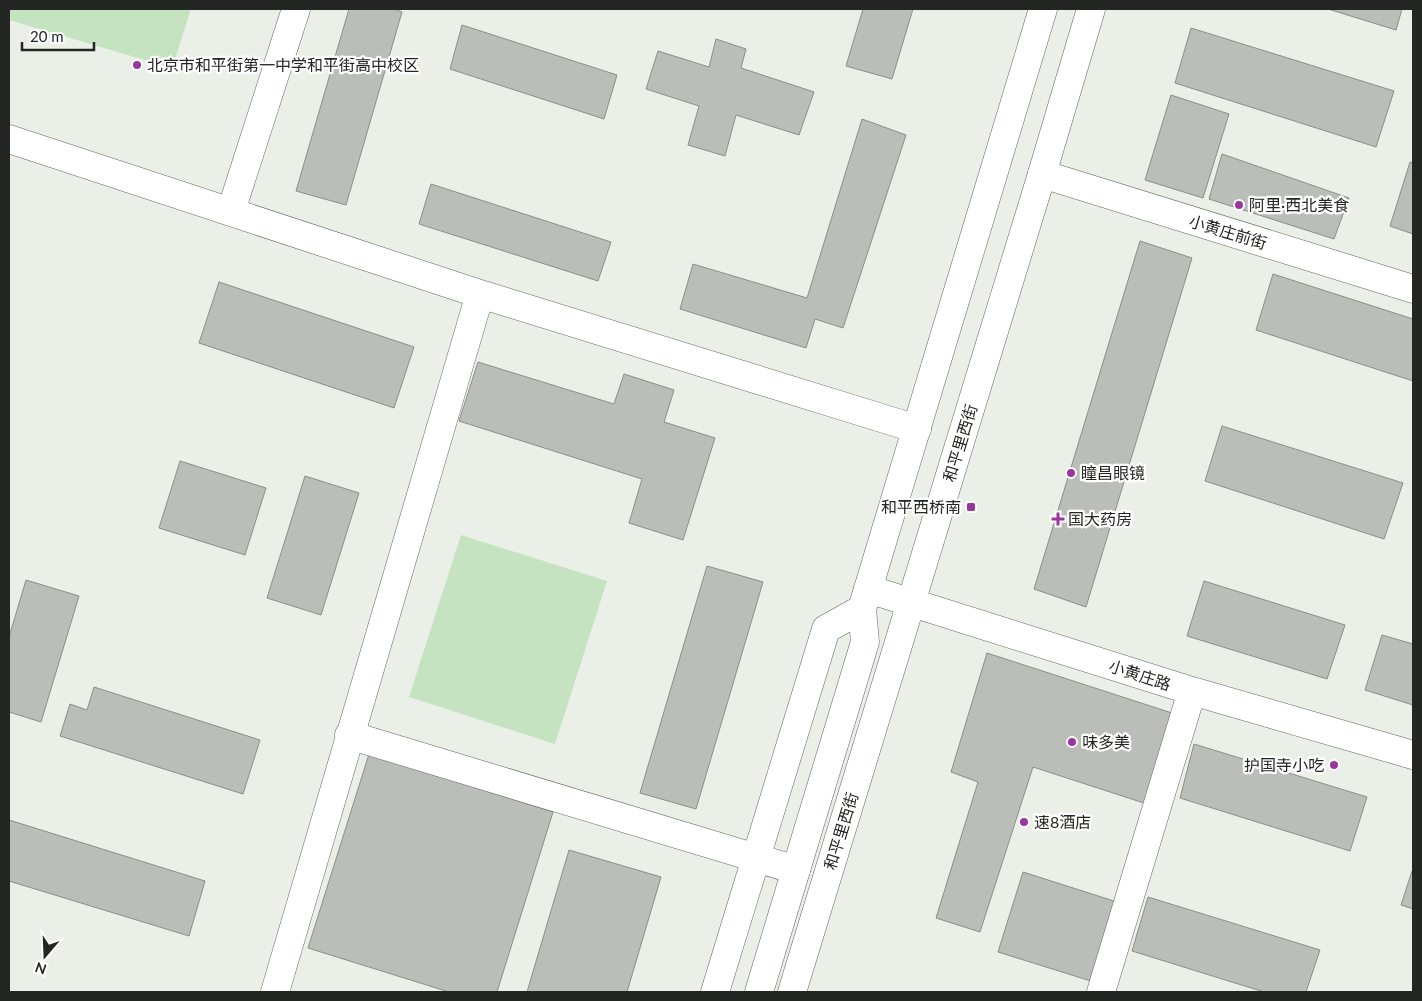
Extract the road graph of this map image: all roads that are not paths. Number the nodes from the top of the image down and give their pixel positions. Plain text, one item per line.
1 (296, 9) edge
2 (1043, 9) edge
3 (1091, 9) edge
4 (9, 139) edge
5 (1042, 174) junction
6 (231, 211) junction
7 (1413, 289) edge
8 (480, 294) junction
9 (917, 429) junction
10 (865, 599) junction
11 (911, 602) junction
12 (1192, 691) junction
13 (349, 735) junction
14 (1413, 755) edge
15 (796, 870) junction
16 (275, 992) edge
17 (715, 992) edge
18 (759, 992) edge
19 (792, 992) edge
20 (1101, 992) edge

1 - 6 street
2 - 9 street, 和平里西街
3 - 5 street, 和平里西街
4 - 6 street
5 - 7 street, 小黄庄前街
5 - 11 street, 和平里西街
6 - 8 street
8 - 9 street
8 - 13 street
9 - 10 street, 和平里西街
10 - 11 street, 小黄庄路
10 - 15 street, 和平里西街
10 - 17 street
11 - 12 street, 小黄庄路
11 - 19 street, 和平里西街
12 - 14 street, 小黄庄路
12 - 20 street
13 - 15 street
13 - 16 street
15 - 18 street, 和平里西街

